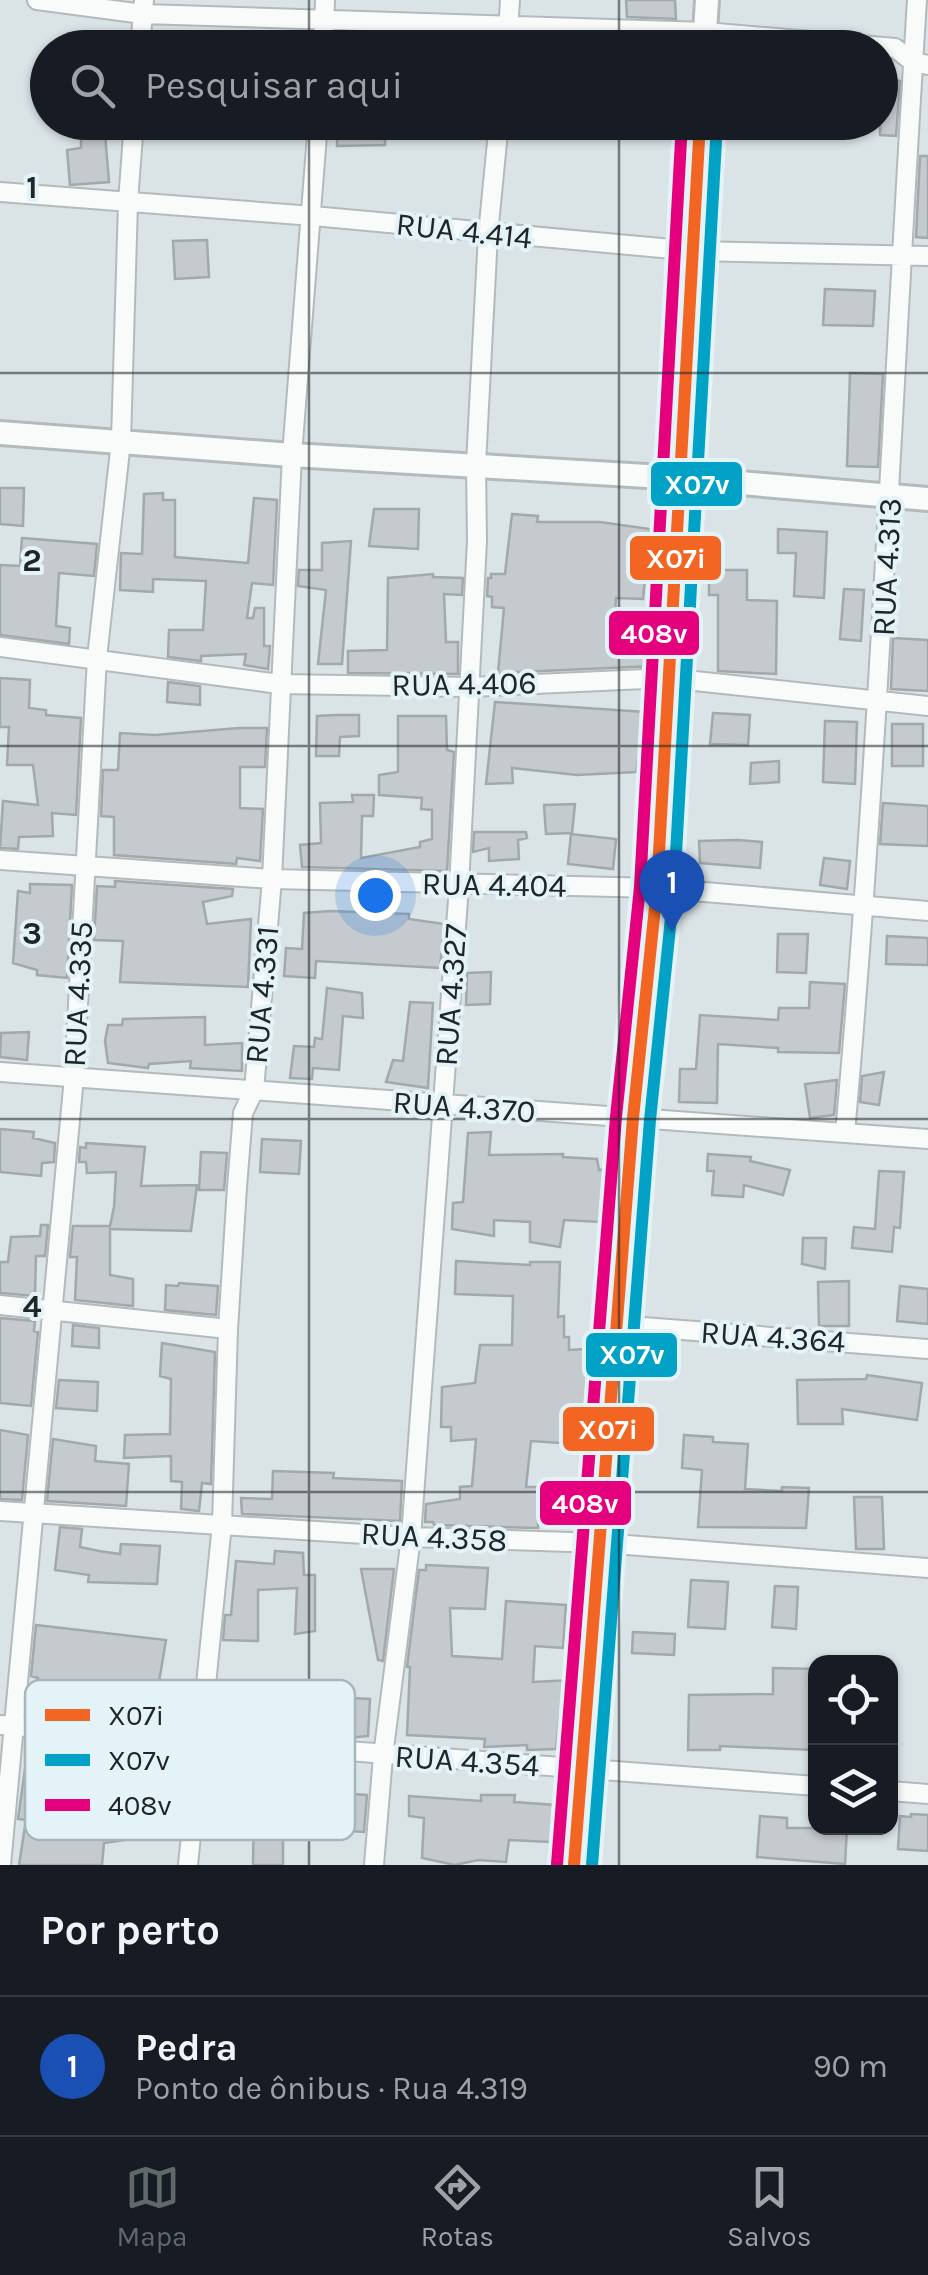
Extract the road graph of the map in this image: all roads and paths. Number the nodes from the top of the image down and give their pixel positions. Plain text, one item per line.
1 (37, 0) edge
2 (325, 0) edge
3 (510, 0) edge
4 (706, 0) edge
5 (917, 0) edge
6 (143, 7) edge
7 (324, 22) junction
8 (509, 24) junction
9 (323, 30) edge
10 (508, 30) edge
11 (582, 30) edge
12 (704, 30) edge
13 (898, 50) edge
14 (920, 63) edge
15 (133, 140) edge
16 (317, 140) edge
17 (497, 140) edge
18 (699, 140) edge
19 (0, 192) edge
20 (128, 202) junction
21 (313, 216) junction
22 (488, 234) junction
23 (694, 251) junction
24 (903, 253) junction
25 (928, 256) edge
26 (0, 433) edge
27 (121, 442) junction
28 (292, 456) junction
29 (476, 464) junction
30 (681, 478) junction
31 (891, 496) junction
32 (928, 499) edge
33 (0, 648) edge
34 (97, 658) junction
35 (667, 678) junction
36 (278, 684) junction
37 (468, 688) junction
38 (879, 698) junction
39 (928, 706) edge
40 (0, 860) edge
41 (85, 864) junction
42 (272, 879) junction
43 (459, 886) junction
44 (657, 888) junction
45 (866, 906) junction
46 (928, 911) edge
47 (0, 1072) edge
48 (74, 1077) junction
49 (254, 1090) junction
50 (442, 1106) junction
51 (633, 1118) junction
52 (845, 1133) junction
53 (928, 1139) edge
54 (0, 1305) edge
55 (52, 1312) junction
56 (617, 1325) junction
57 (228, 1329) junction
58 (928, 1349) edge
59 (0, 1510) edge
60 (32, 1514) junction
61 (222, 1524) junction
62 (410, 1537) junction
63 (600, 1543) junction
64 (928, 1568) edge
65 (206, 1680) edge
66 (6, 1726) edge
67 (355, 1753) edge
68 (383, 1756) junction
69 (581, 1769) junction
70 (808, 1785) edge
71 (898, 1792) edge
72 (928, 1794) edge
73 (190, 1840) edge
74 (1, 1865) edge
75 (188, 1865) edge
76 (374, 1865) edge
77 (574, 1865) edge

1 - 6 street
2 - 7 street
3 - 8 street
4 - 12 street
5 - 14 street, RUA 4.313
6 - 7 street
7 - 8 street
7 - 9 street
8 - 10 street
8 - 11 street
13 - 14 street
14 - 24 street, RUA 4.313
15 - 20 street, RUA 4.335
16 - 21 street, RUA 4.331
17 - 22 street, RUA 4.327
18 - 23 street
19 - 20 street, RUA 4.414
20 - 21 street, RUA 4.414
20 - 27 street, RUA 4.335
21 - 22 street, RUA 4.414
21 - 28 street, RUA 4.331
22 - 23 street, RUA 4.414
22 - 29 street, RUA 4.327
23 - 24 street, RUA 4.414
23 - 30 street
24 - 25 street, RUA 4.414
24 - 31 street, RUA 4.313
26 - 27 street
27 - 28 street
27 - 34 street, RUA 4.335
28 - 29 street
28 - 36 street, RUA 4.331
29 - 30 street
29 - 37 street, RUA 4.327
30 - 31 street
30 - 35 street
31 - 32 street
31 - 38 street, RUA 4.313
33 - 34 street, RUA 4.406
34 - 36 street, RUA 4.406
34 - 41 street, RUA 4.335
35 - 37 street, RUA 4.406
35 - 38 street, RUA 4.406
35 - 44 street
36 - 37 street, RUA 4.406
36 - 42 street, RUA 4.331
37 - 43 street, RUA 4.327
38 - 39 street, RUA 4.406
38 - 45 street, RUA 4.313
40 - 41 street, RUA 4.404
41 - 42 street, RUA 4.404
41 - 48 street, RUA 4.335
42 - 43 street, RUA 4.404
42 - 49 street, RUA 4.331
43 - 44 street, RUA 4.404
43 - 50 street, RUA 4.327
44 - 45 street, RUA 4.404
44 - 51 street
45 - 46 street, RUA 4.404
45 - 52 street, RUA 4.313
47 - 48 street, RUA 4.370
48 - 49 street, RUA 4.370
48 - 55 street, RUA 4.335
49 - 50 street, RUA 4.370
49 - 57 street, RUA 4.331
50 - 51 street, RUA 4.370
50 - 62 street, RUA 4.327
51 - 52 street, RUA 4.370
51 - 56 street
52 - 53 street, RUA 4.370
54 - 55 street
55 - 57 street
55 - 60 street, RUA 4.335
56 - 58 street, RUA 4.364
56 - 63 street
57 - 61 street, RUA 4.331
59 - 60 street, RUA 4.358
60 - 61 street, RUA 4.358
60 - 66 street, RUA 4.335
61 - 62 street, RUA 4.358
61 - 65 street, RUA 4.331
62 - 63 street, RUA 4.358
62 - 68 street, RUA 4.327
63 - 64 street, RUA 4.358
63 - 69 street
66 - 74 street, RUA 4.335
67 - 68 street, RUA 4.354
68 - 69 street, RUA 4.354
68 - 76 street, RUA 4.327
69 - 70 street, RUA 4.354
69 - 77 street
71 - 72 street
73 - 75 street, RUA 4.331

